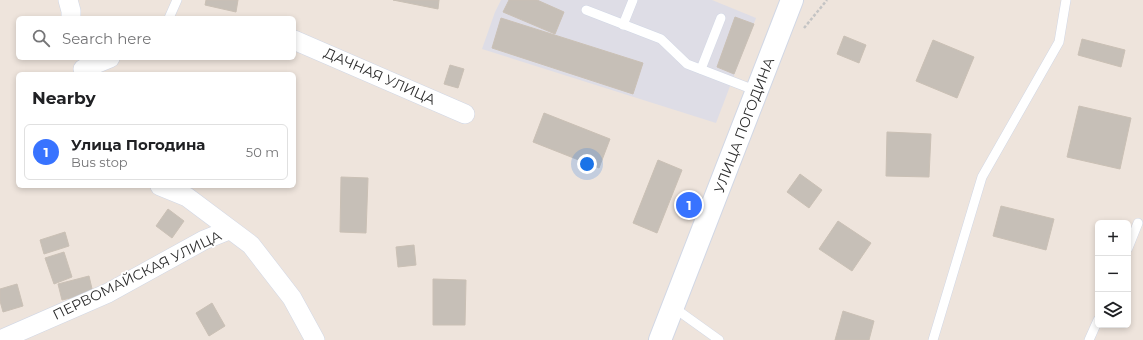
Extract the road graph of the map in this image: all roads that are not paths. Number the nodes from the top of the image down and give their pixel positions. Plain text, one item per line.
1 (68, 0) edge
2 (177, 0) edge
3 (633, 0) edge
4 (792, 0) edge
5 (1066, 0) edge
6 (586, 10) dead end
7 (71, 16) edge
8 (170, 16) edge
9 (721, 18) dead end
10 (624, 25) junction
11 (296, 41) edge
12 (104, 60) edge
13 (82, 67) edge
14 (701, 69) junction
15 (757, 91) junction
16 (465, 114) dead end
17 (165, 188) edge
18 (1138, 223) dead end
19 (229, 230) junction
20 (1131, 240) edge
21 (673, 307) junction
22 (1095, 328) edge
23 (0, 340) edge
24 (315, 340) edge
25 (660, 340) edge
26 (719, 340) edge
27 (933, 340) edge
28 (1090, 340) edge

1 - 7 street
2 - 8 lane
3 - 10 lane
4 - 15 main road, УЛИЦА ПОГОДИНА
5 - 27 lane
6 - 10 lane
9 - 14 lane
10 - 14 lane
11 - 16 street, ДАЧНАЯ УЛИЦА
12 - 13 street
14 - 15 lane
15 - 21 main road, УЛИЦА ПОГОДИНА
17 - 19 street
18 - 20 lane
19 - 23 street, ПЕРВОМАЙСКАЯ УЛИЦА
19 - 24 street
21 - 25 main road, УЛИЦА ПОГОДИНА
21 - 26 lane
22 - 28 lane

